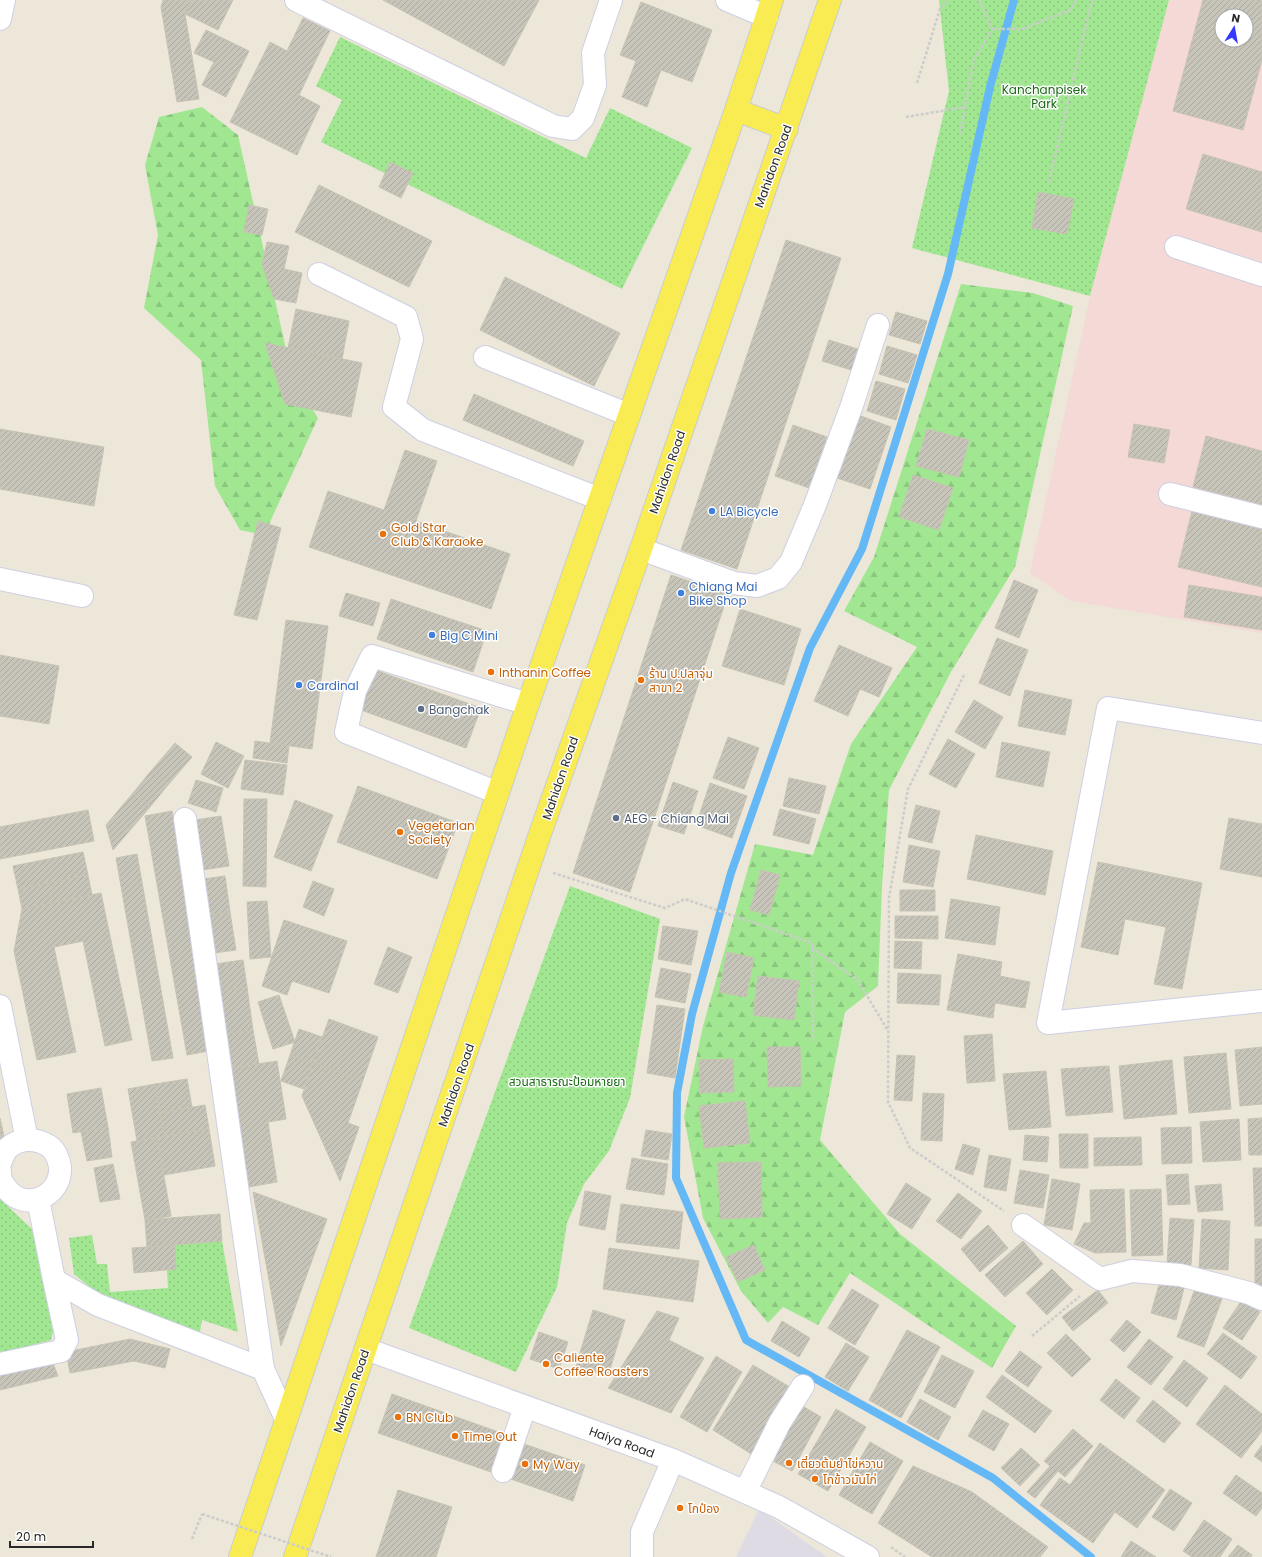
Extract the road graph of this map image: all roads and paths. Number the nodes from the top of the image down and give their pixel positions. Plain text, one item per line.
1 (4, 0) edge
2 (296, 0) edge
3 (611, 0) edge
4 (727, 0) edge
5 (830, 0) edge
6 (948, 0) edge
7 (979, 0) edge
8 (1076, 0) edge
9 (1092, 0) edge
10 (770, 8) edge
11 (0, 18) edge
12 (992, 29) junction
13 (917, 83) dead end
14 (965, 107) junction
15 (736, 110) junction
16 (906, 117) dead end
17 (787, 129) junction
18 (960, 134) dead end
19 (1049, 182) dead end
20 (1176, 247) dead end
21 (319, 274) dead end
22 (1262, 275) edge
23 (878, 325) dead end
24 (485, 357) dead end
25 (629, 415) junction
26 (1170, 494) dead end
27 (600, 498) junction
28 (1262, 517) edge
29 (641, 549) junction
30 (0, 579) edge
31 (82, 596) dead end
32 (964, 676) dead end
33 (528, 704) junction
34 (1262, 733) edge
35 (498, 793) junction
36 (185, 819) dead end
37 (530, 866) junction
38 (558, 866) dead end
39 (555, 874) junction
40 (552, 881) dead end
41 (812, 948) junction
42 (1262, 1001) edge
43 (0, 1006) edge
44 (888, 1033) junction
45 (813, 1041) dead end
46 (27, 1140) junction
47 (0, 1163) edge
48 (0, 1171) edge
49 (0, 1175) edge
50 (38, 1199) junction
51 (1023, 1225) joint
52 (1100, 1279) junction
53 (54, 1280) junction
54 (1262, 1299) edge
55 (1032, 1336) dead end
56 (366, 1349) junction
57 (0, 1364) edge
58 (263, 1369) junction
59 (803, 1386) dead end
60 (525, 1407) junction
61 (286, 1419) junction
62 (673, 1460) junction
63 (503, 1471) dead end
64 (745, 1492) junction
65 (192, 1539) dead end
66 (888, 1544) dead end
67 (240, 1557) edge
68 (295, 1557) edge
69 (330, 1557) edge
70 (642, 1557) edge
71 (868, 1557) edge
72 (906, 1557) edge

1 - 11 street
2 - 3 street
4 - 10 street
5 - 17 main road, Mahidon Road
6 - 13 path
7 - 12 path
8 - 12 path
9 - 19 path
10 - 15 main road
12 - 14 path
14 - 16 path
14 - 18 path
15 - 17 main road
15 - 25 main road
17 - 29 main road, Mahidon Road
20 - 22 street
21 - 27 street
23 - 29 street
24 - 25 street
25 - 27 main road
26 - 28 street
27 - 33 main road
29 - 37 main road, Mahidon Road
30 - 31 street
32 - 44 path
33 - 35 main road
33 - 35 street
34 - 42 street
35 - 61 main road
36 - 58 street
37 - 39 path
37 - 56 main road, Mahidon Road
38 - 39 path
39 - 40 path
39 - 41 path
41 - 44 path
41 - 45 path
43 - 46 street
44 - 51 path
46 - 47 street
46 - 50 street
48 - 49 street
49 - 50 street
50 - 53 street
51 - 52 street
52 - 54 street
52 - 55 path
53 - 57 street
53 - 58 street
56 - 60 street, Haiya Road
56 - 68 main road, Mahidon Road
58 - 61 street
59 - 64 street
60 - 62 street, Haiya Road
60 - 63 street
61 - 67 main road
62 - 64 street, Haiya Road
62 - 70 street
64 - 71 street, Haiya Road
65 - 69 path, bridge
66 - 72 path

